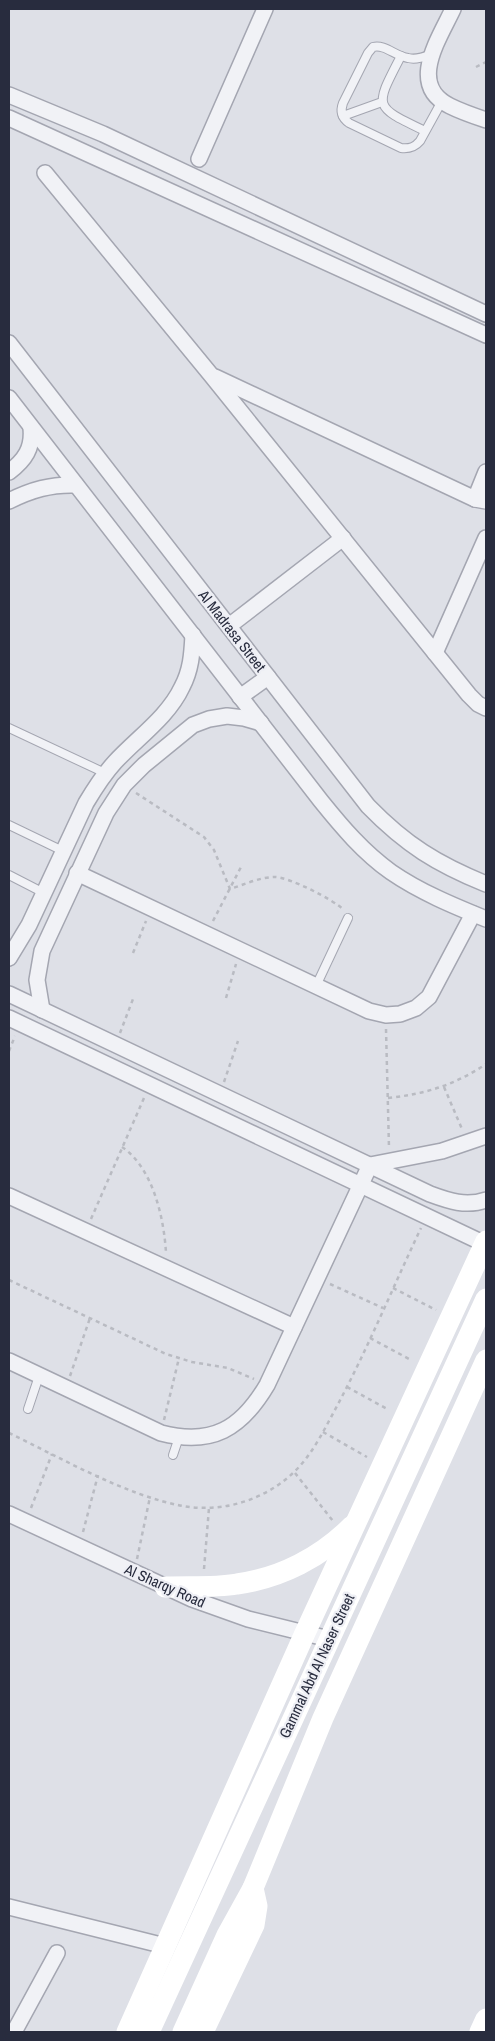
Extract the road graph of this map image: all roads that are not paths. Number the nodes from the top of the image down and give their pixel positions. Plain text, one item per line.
1 (265, 9) edge
2 (453, 9) edge
3 (432, 54) junction
4 (400, 56) junction
5 (9, 95) edge
6 (442, 101) junction
7 (382, 102) junction
8 (343, 116) junction
9 (9, 118) edge
10 (486, 120) edge
11 (426, 131) junction
12 (199, 158) dead end
13 (45, 173) dead end
14 (203, 181) junction
15 (194, 201) junction
16 (486, 314) edge
17 (486, 335) edge
18 (9, 343) edge
19 (211, 375) junction
20 (9, 398) edge
21 (31, 428) junction
22 (9, 472) edge
23 (486, 472) edge
24 (76, 485) junction
25 (481, 500) edge
26 (9, 501) edge
27 (343, 538) junction
28 (486, 538) edge
29 (229, 626) junction
30 (193, 635) junction
31 (435, 653) junction
32 (268, 677) junction
33 (240, 697) junction
34 (486, 708) edge
35 (261, 724) junction
36 (9, 728) edge
37 (105, 773) junction
38 (9, 825) edge
39 (63, 851) junction
40 (77, 873) junction
41 (9, 875) edge
42 (486, 884) edge
43 (44, 893) junction
44 (348, 918) road end
45 (483, 918) edge
46 (9, 958) edge
47 (316, 986) junction
48 (9, 994) edge
49 (42, 1010) junction
50 (9, 1018) edge
51 (486, 1136) edge
52 (370, 1165) junction
53 (360, 1185) junction
54 (9, 1196) edge
55 (486, 1200) edge
56 (486, 1243) edge
57 (486, 1300) edge
58 (294, 1328) junction
59 (9, 1361) edge
60 (485, 1365) edge
61 (39, 1376) junction
62 (28, 1409) dead end
63 (178, 1438) junction
64 (173, 1455) dead end
65 (402, 1481) junction
66 (430, 1484) junction
67 (9, 1514) edge
68 (350, 1527) junction
69 (164, 1587) junction
70 (305, 1633) junction
71 (329, 1639) junction
72 (276, 1697) junction
73 (294, 1717) junction
74 (217, 1884) junction
75 (253, 1888) junction
76 (9, 1907) edge
77 (165, 1946) junction
78 (57, 1953) dead end
79 (486, 2019) edge
80 (13, 2025) edge
81 (127, 2032) edge
82 (149, 2032) edge
83 (182, 2032) edge
84 (203, 2032) edge
85 (480, 2032) edge

1 - 12 street
2 - 3 street
3 - 4 lane
3 - 6 street
4 - 7 lane
4 - 8 lane
5 - 14 street
6 - 10 street
6 - 11 lane
7 - 8 lane
7 - 11 lane
8 - 11 lane
9 - 15 street
13 - 19 street
14 - 15 street
14 - 16 street
15 - 17 street
18 - 29 street, Al Madrasa Street
19 - 25 street
19 - 27 street
20 - 21 street
21 - 22 street
21 - 24 street
23 - 25 street
24 - 26 street
24 - 30 street
27 - 29 street
27 - 31 street
28 - 31 street
29 - 32 street, Al Madrasa Street
30 - 33 street
30 - 37 street
31 - 34 street
32 - 33 street
32 - 42 street, Al Madrasa Street
33 - 35 street
35 - 40 street
35 - 45 street
36 - 37 lane
37 - 39 street
38 - 39 lane
39 - 43 street
40 - 47 street
40 - 49 street
41 - 43 lane
43 - 46 street
44 - 47 lane
45 - 47 street
48 - 49 street
49 - 52 street
50 - 53 street
51 - 52 street
52 - 53 street
52 - 55 street
53 - 56 street
53 - 58 street
54 - 58 street
56 - 68 main road
57 - 65 main road, Gammal Abd Al Naser Street
58 - 63 street
59 - 61 street
60 - 66 main road, Gammal Abd Al Naser Street
61 - 62 lane
61 - 63 street
63 - 64 lane
65 - 66 main road
65 - 71 main road, Gammal Abd Al Naser Street
66 - 75 main road, Gammal Abd Al Naser Street
67 - 69 street, Al Sharqy Road
68 - 69 main road
68 - 70 main road
69 - 70 street, Al Sharqy Road
70 - 71 street, Al Sharqy Road
70 - 72 main road
71 - 73 main road, Gammal Abd Al Naser Street
72 - 73 street
72 - 77 main road
73 - 74 main road, Gammal Abd Al Naser Street
74 - 75 main road
74 - 82 main road, Gammal Abd Al Naser Street
75 - 83 main road, Gammal Abd Al Naser Street
75 - 84 main road
76 - 77 street
77 - 81 main road
78 - 80 street
79 - 85 main road

